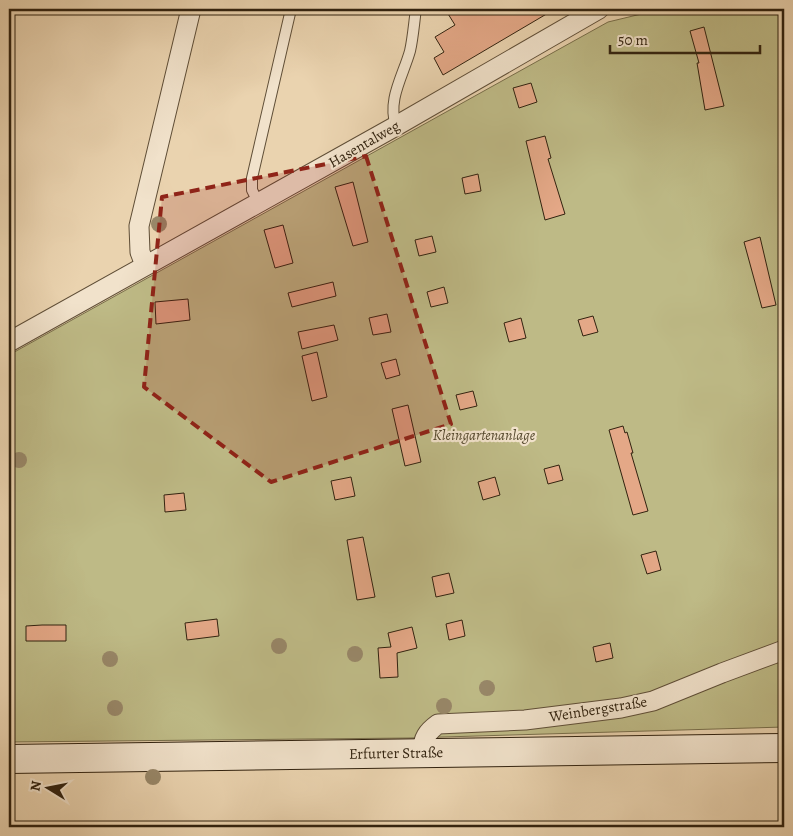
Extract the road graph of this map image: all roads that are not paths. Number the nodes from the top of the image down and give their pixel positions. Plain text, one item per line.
1 (191, 9) edge
2 (291, 9) edge
3 (416, 9) edge
4 (599, 9) edge
5 (396, 126) junction
6 (258, 202) junction
7 (145, 266) junction
8 (9, 342) edge
9 (784, 650) edge
10 (784, 748) edge
11 (422, 752) junction
12 (9, 759) edge

1 - 7 street
2 - 6 lane
3 - 5 lane
4 - 5 street, Hasentalweg
5 - 6 street, Hasentalweg
6 - 7 street, Hasentalweg
7 - 8 street, Hasentalweg
9 - 11 street, Weinbergstraße
10 - 11 main road, Erfurter Straße
11 - 12 main road, Erfurter Straße

